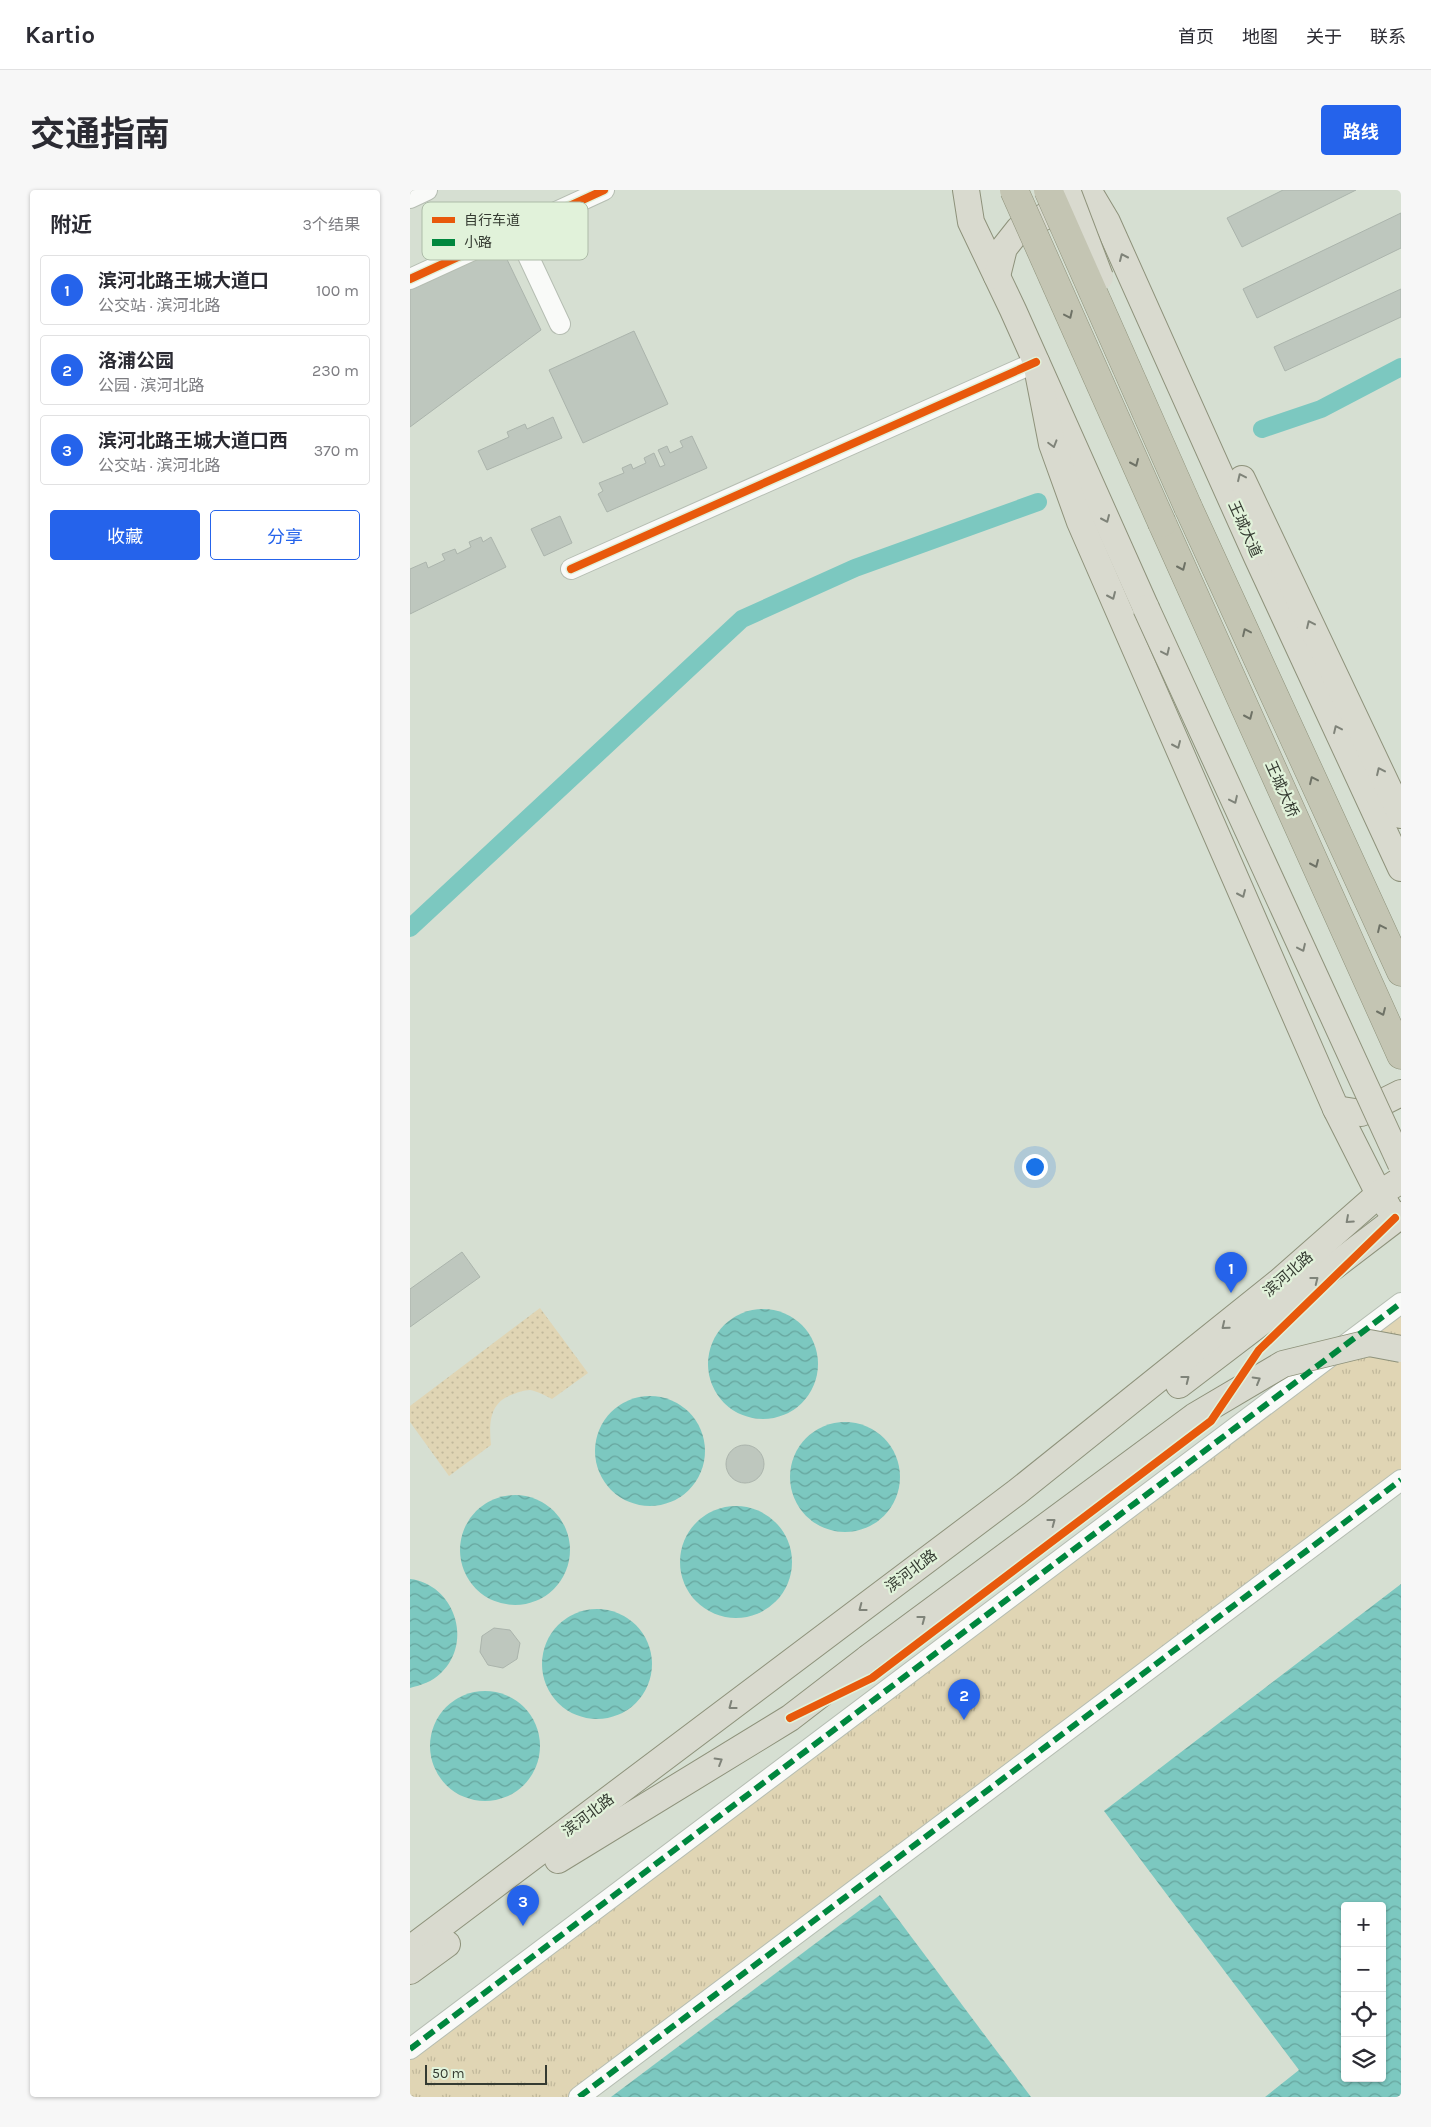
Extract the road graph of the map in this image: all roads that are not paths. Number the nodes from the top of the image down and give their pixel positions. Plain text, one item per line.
1 (427, 190) edge
2 (604, 190) edge
3 (959, 190) edge
4 (966, 190) edge
5 (1006, 190) edge
6 (1014, 190) edge
7 (1048, 190) edge
8 (1066, 190) edge
9 (1088, 190) edge
10 (410, 198) edge
11 (578, 202) edge
12 (971, 222) junction
13 (1107, 222) junction
14 (451, 260) edge
15 (530, 260) edge
16 (997, 276) junction
17 (410, 279) edge
18 (1053, 280) junction
19 (1139, 292) junction
20 (560, 324) dead end
21 (1036, 362) junction
22 (1188, 507) junction
23 (571, 570) dead end
24 (1401, 815) edge
25 (1401, 868) edge
26 (1401, 972) edge
27 (1401, 1055) edge
28 (1401, 1093) edge
29 (1336, 1109) junction
30 (1401, 1164) edge
31 (1401, 1180) edge
32 (1378, 1194) junction
33 (1398, 1216) edge
34 (1401, 1303) edge
35 (1401, 1349) edge
36 (1401, 1480) edge
37 (558, 1860) junction
38 (410, 1949) edge
39 (410, 1971) edge
40 (410, 2049) edge
41 (579, 2097) edge

1 - 10 street
2 - 11 street
3 - 12 main road
4 - 12 main road
5 - 18 main road, bridge
6 - 18 highway, bridge
7 - 22 highway, bridge
8 - 22 main road, bridge
9 - 13 main road, 王城大道
12 - 16 main road
13 - 16 main road
19 -> 13 main road, 王城大道
14 - 17 street
15 - 20 street
16 - 21 main road
18 -> 27 highway, 王城大桥, bridge
24 -> 19 main road
25 -> 19 main road, 王城大道
21 - 23 street
21 -> 29 main road
21 -> 30 main road, bridge
26 -> 22 highway
28 - 29 main road
29 - 32 main road
31 - 32 main road, 滨河北路
32 - 33 main road
32 -> 38 main road, 滨河北路
37 -> 33 main road, 滨河北路
34 - 40 street
37 -> 35 main road, bridge
36 - 41 street
37 - 39 main road, 滨河北路

